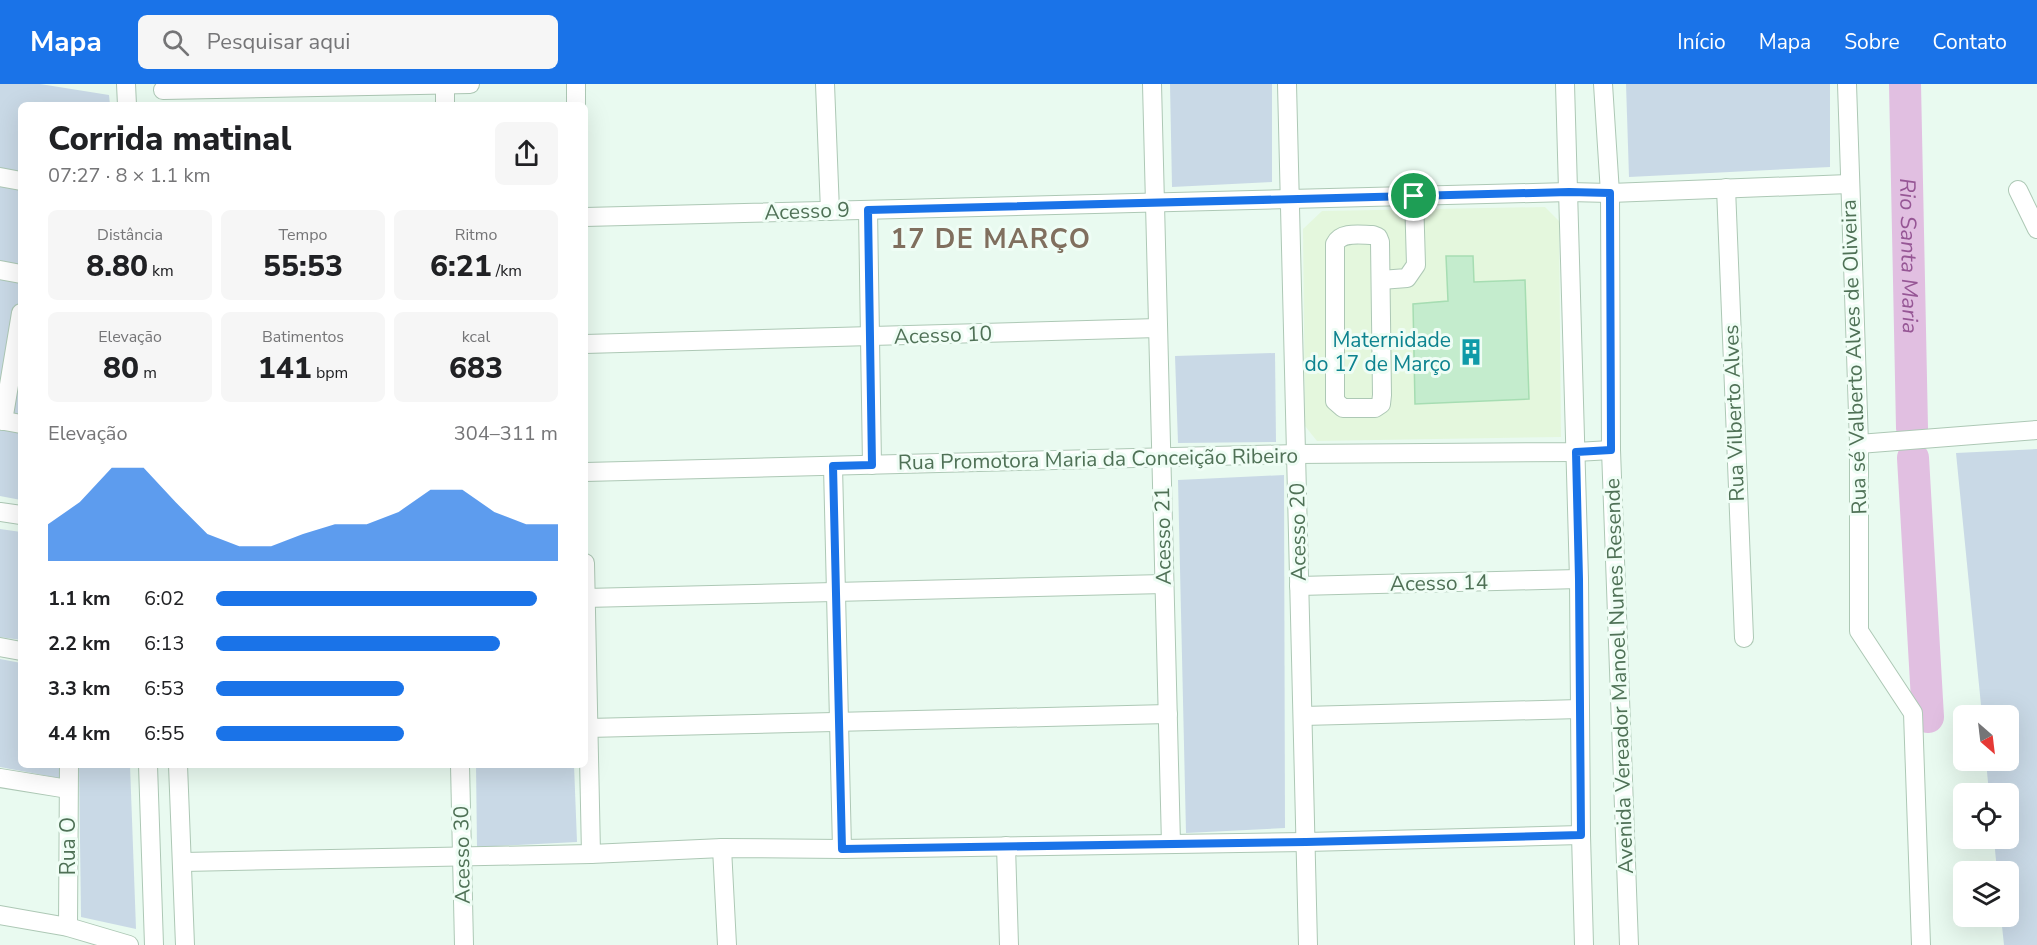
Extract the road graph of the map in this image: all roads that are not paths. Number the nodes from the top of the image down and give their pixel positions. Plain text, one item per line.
1 (126, 84) edge
2 (445, 84) edge
3 (470, 84) edge
4 (576, 84) edge
5 (825, 84) edge
6 (1152, 84) edge
7 (1287, 84) edge
8 (1565, 84) edge
9 (1603, 84) edge
10 (1847, 84) edge
11 (163, 93) edge
12 (127, 102) edge
13 (445, 102) edge
14 (576, 102) edge
15 (0, 177) edge
16 (18, 180) edge
17 (1849, 183) junction
18 (1726, 188) junction
19 (2018, 190) dead end
20 (1569, 192) junction
21 (1610, 193) junction
22 (1414, 196) junction
23 (1290, 199) junction
24 (1155, 203) junction
25 (868, 210) junction
26 (830, 211) junction
27 (588, 217) edge
28 (2037, 229) edge
29 (0, 270) edge
30 (18, 273) edge
31 (1381, 280) junction
32 (1158, 328) junction
33 (870, 337) junction
34 (18, 338) edge
35 (588, 344) edge
36 (8, 422) edge
37 (2037, 430) edge
38 (1859, 444) junction
39 (1611, 450) junction
40 (1576, 452) junction
41 (1296, 454) junction
42 (1161, 458) junction
43 (872, 465) junction
44 (833, 466) junction
45 (588, 472) edge
46 (0, 512) edge
47 (18, 515) edge
48 (1579, 579) junction
49 (1164, 584) junction
50 (1299, 586) junction
51 (836, 593) junction
52 (588, 598) edge
53 (1744, 638) dead end
54 (0, 647) edge
55 (18, 650) edge
56 (1580, 709) junction
57 (1168, 714) junction
58 (1303, 716) junction
59 (839, 722) junction
60 (588, 728) joint
61 (69, 768) edge
62 (148, 768) edge
63 (178, 768) edge
64 (460, 768) edge
65 (0, 778) edge
66 (68, 789) junction
67 (1581, 835) junction
68 (1306, 842) junction
69 (1171, 844) junction
70 (1006, 846) junction
71 (722, 848) junction
72 (842, 849) junction
73 (591, 854) junction
74 (462, 857) junction
75 (183, 862) junction
76 (0, 915) edge
77 (68, 927) junction
78 (129, 945) edge
79 (154, 945) edge
80 (185, 945) edge
81 (464, 945) edge
82 (727, 945) edge
83 (1010, 945) edge
84 (1308, 945) edge
85 (1584, 945) edge
86 (1629, 945) edge
87 (1921, 945) edge

1 - 12 street
2 - 3 street
2 - 11 street
2 - 13 street
4 - 14 street
5 - 26 street
6 - 24 street, Acesso 21
7 - 23 street, Acesso 20
8 - 20 street
9 - 21 street, Avenida Vereador Manoel Nunes Resende
10 - 17 street, Rua sé Valberto Alves de Oliveira
15 - 16 street
17 - 18 street, Acesso 9
17 - 38 street, Rua sé Valberto Alves de Oliveira
18 - 21 street, Acesso 9
18 - 53 street, Rua Vilberto Alves
19 - 28 street
20 - 21 street, Acesso 9
20 - 22 street, Acesso 9
20 - 40 street
21 - 39 street, Avenida Vereador Manoel Nunes Resende
22 - 23 street, Acesso 9
22 - 31 street
23 - 24 street, Acesso 9
23 - 41 street, Acesso 20
24 - 25 street, Acesso 9
24 - 32 street, Acesso 21
25 - 26 street, Acesso 9
25 - 33 street
26 - 27 street, Acesso 9
29 - 30 street
31 - 31 street
32 - 33 street, Acesso 10
32 - 42 street, Acesso 21
33 - 35 street, Acesso 10
33 - 43 street
34 - 36 street
37 - 38 street
38 - 87 street, Rua sé Valberto Alves de Oliveira
39 - 40 street, Rua Promotora Maria da Conceição Ribeiro
39 - 86 street, Avenida Vereador Manoel Nunes Resende
40 - 41 street, Rua Promotora Maria da Conceição Ribeiro
40 - 48 street
41 - 42 street, Rua Promotora Maria da Conceição Ribeiro
41 - 50 street, Acesso 20
42 - 43 street, Rua Promotora Maria da Conceição Ribeiro
42 - 49 street, Acesso 21
43 - 44 street, Rua Promotora Maria da Conceição Ribeiro
44 - 45 street, Rua Promotora Maria da Conceição Ribeiro
44 - 51 street
46 - 47 street
48 - 50 street, Acesso 14
48 - 56 street
49 - 51 street
49 - 57 street, Acesso 21
50 - 58 street, Acesso 20
51 - 52 street
51 - 59 street
54 - 55 street
56 - 58 street
56 - 67 street
57 - 59 street
57 - 69 street, Acesso 21
58 - 68 street, Acesso 20
59 - 60 street
59 - 72 street
60 - 73 street
61 - 66 street, Rua O
62 - 79 street
63 - 75 street
64 - 74 street, Acesso 30
65 - 66 street
66 - 77 street, Rua O
67 - 68 street
67 - 85 street
68 - 69 street
68 - 84 street, Acesso 20
69 - 70 street
70 - 72 street
70 - 83 street
71 - 72 street
71 - 73 street
71 - 82 street
73 - 74 street
74 - 75 street
74 - 81 street, Acesso 30
75 - 80 street
76 - 77 street
77 - 78 street

